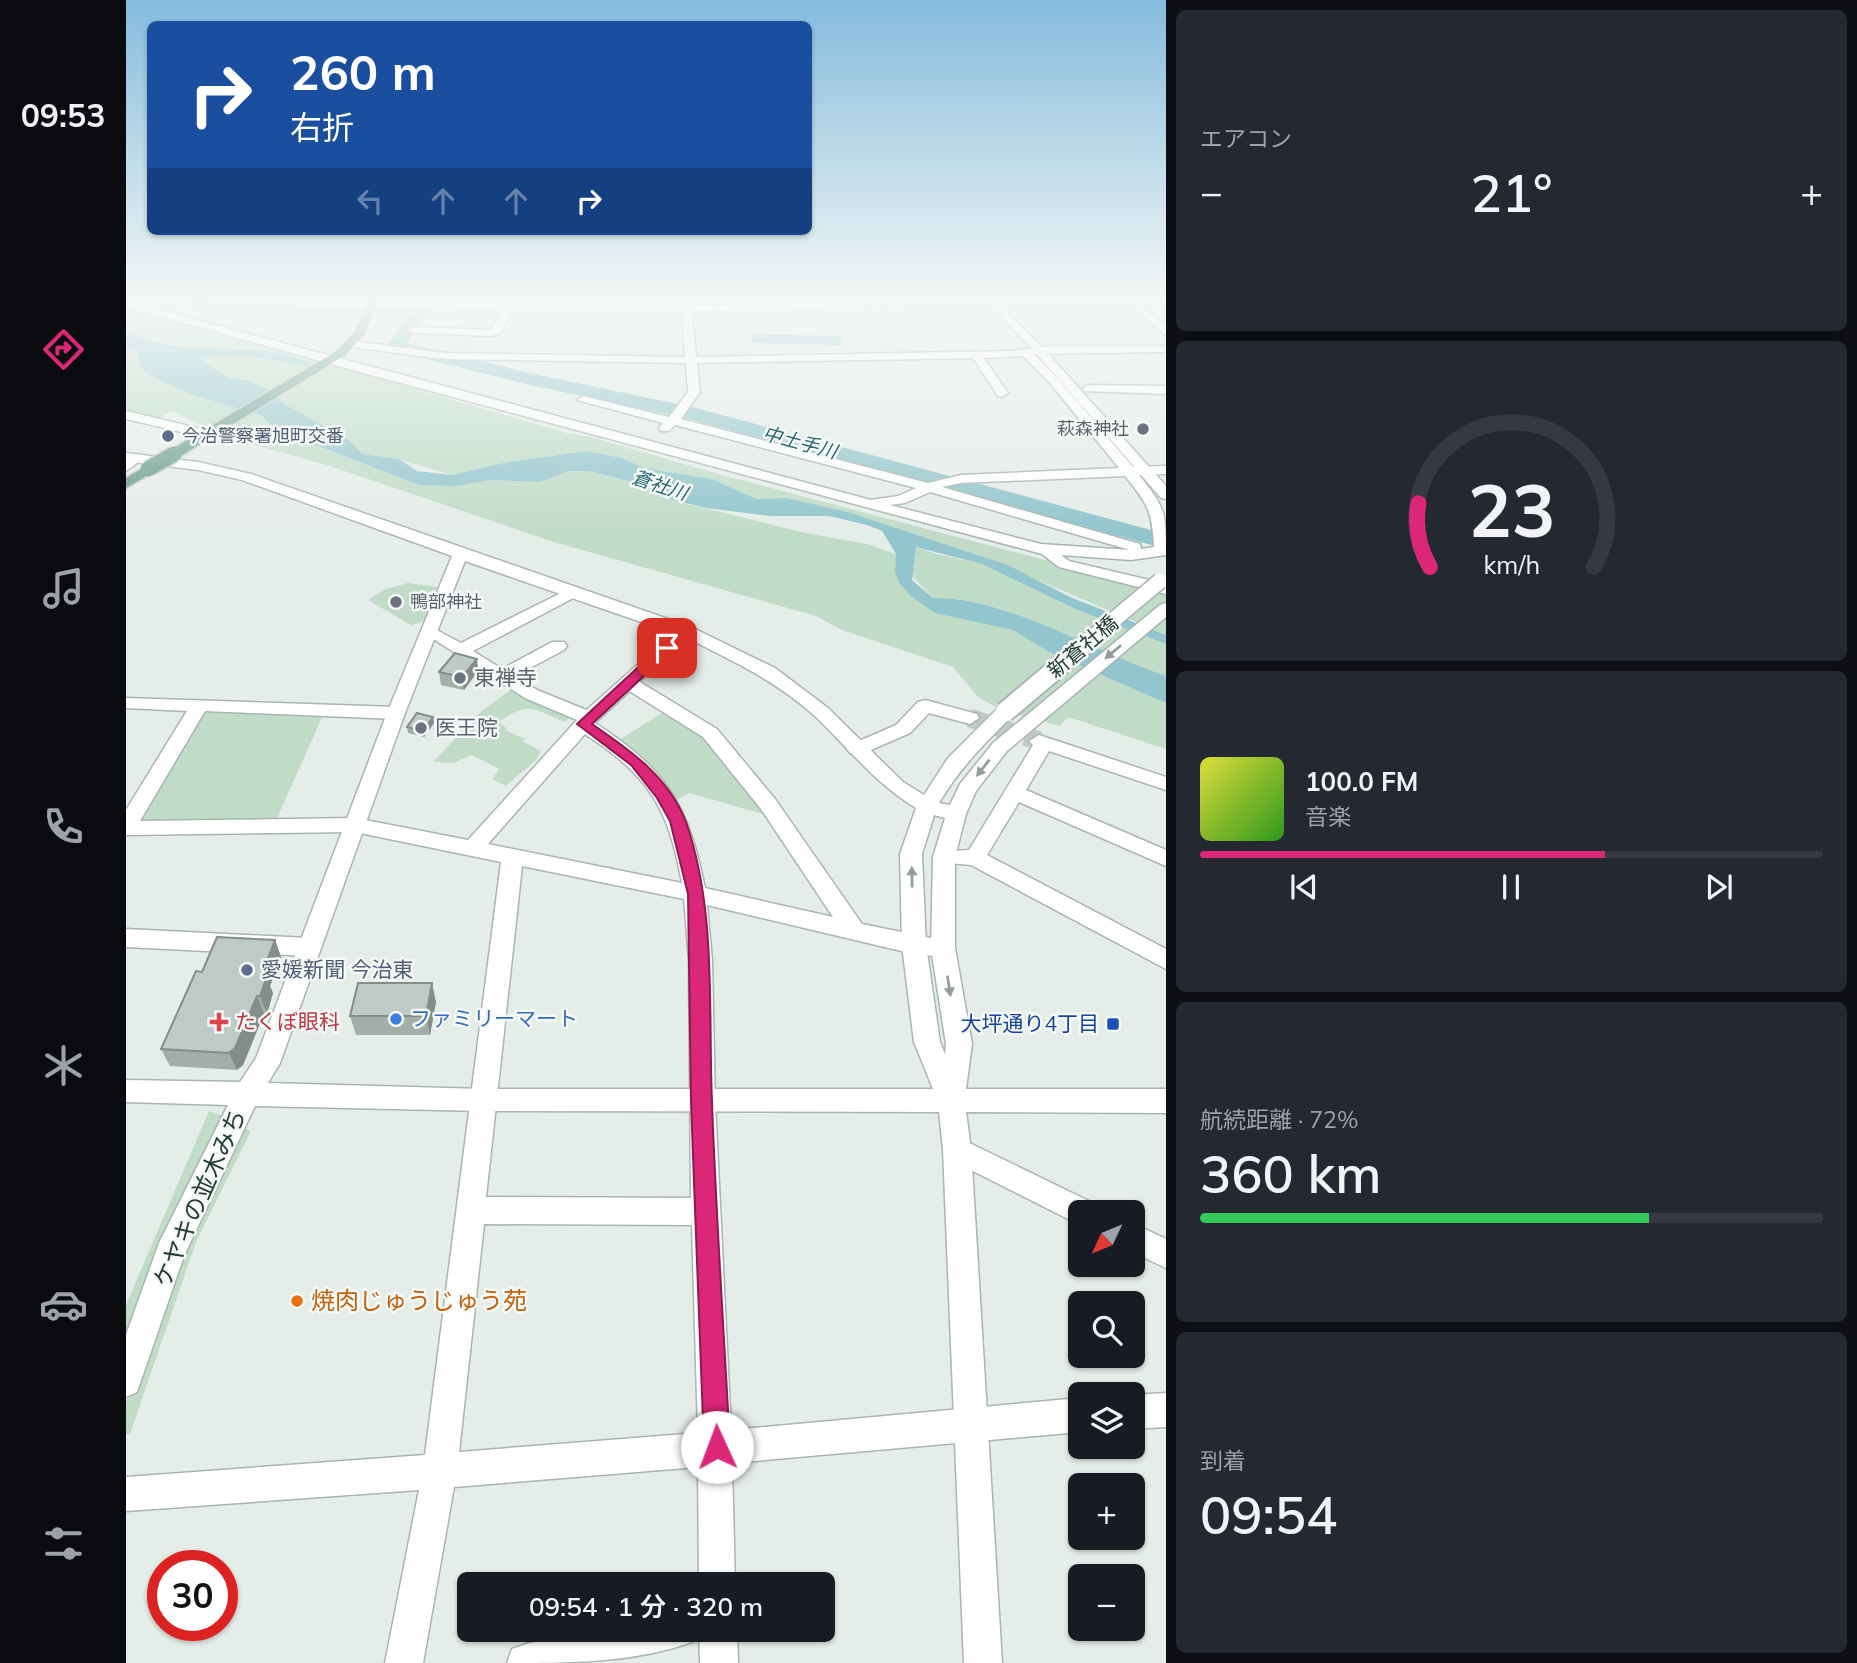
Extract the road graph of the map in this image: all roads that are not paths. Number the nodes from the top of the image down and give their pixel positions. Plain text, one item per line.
1 (301, 379) edge
2 (392, 379) edge
3 (693, 379) edge
4 (993, 379) edge
5 (1052, 379) edge
6 (1071, 379) edge
7 (1077, 379) edge
8 (1088, 389) junction
9 (1166, 390) edge
10 (1002, 393) dead end
11 (583, 400) dead end
12 (126, 415) edge
13 (672, 421) junction
14 (209, 434) junction
15 (1135, 439) dead end
16 (647, 446) junction
17 (134, 463) edge
18 (1154, 469) edge
19 (126, 484) edge
20 (927, 487) junction
21 (816, 491) junction
22 (1166, 495) edge
23 (1041, 549) junction
24 (1158, 551) junction
25 (460, 554) junction
26 (1164, 580) edge
27 (573, 592) junction
28 (1166, 608) edge
29 (429, 631) junction
30 (685, 631) junction
31 (558, 646) dead end
32 (461, 650) junction
33 (502, 676) junction
34 (629, 683) junction
35 (126, 703) edge
36 (198, 707) junction
37 (396, 713) junction
38 (970, 718) tunnel mouth
39 (586, 721) junction
40 (1038, 735) junction
41 (857, 749) junction
42 (1166, 784) edge
43 (1013, 792) junction
44 (927, 806) junction
45 (956, 814) junction
46 (355, 825) junction
47 (126, 827) edge
48 (472, 849) junction
49 (512, 857) junction
50 (944, 857) junction
51 (975, 858) junction
52 (1166, 859) edge
53 (696, 894) junction
54 (854, 931) junction
55 (126, 938) edge
56 (914, 945) junction
57 (309, 947) junction
58 (943, 948) junction
59 (1166, 960) edge
60 (126, 1091) edge
61 (247, 1094) junction
62 (482, 1100) junction
63 (951, 1100) junction
64 (1166, 1101) edge
65 (702, 1102) junction
66 (957, 1149) junction
67 (1068, 1205) edge
68 (470, 1210) junction
69 (707, 1212) junction
70 (1145, 1244) edge
71 (1166, 1254) edge
72 (126, 1381) edge
73 (1166, 1410) edge
74 (1145, 1411) edge
75 (1068, 1416) edge
76 (970, 1421) junction
77 (717, 1447) junction
78 (440, 1471) junction
79 (126, 1494) edge
80 (717, 1572) edge
81 (620, 1642) edge
82 (718, 1642) edge
83 (404, 1663) edge
84 (526, 1663) edge
85 (719, 1663) edge
86 (983, 1663) edge

1 - 14 main road
2 - 16 street
3 - 13 street
4 - 10 street
5 - 18 street
6 - 18 street
7 - 8 street
8 - 9 street
8 - 15 street
11 - 13 street
12 - 14 street
13 - 16 street
13 - 20 street
14 - 17 main road, bridge
16 - 21 street
17 - 19 main road
17 - 25 street
18 - 20 street
18 - 22 street
18 - 24 street
20 - 21 street
20 - 24 street
21 - 23 street
23 - 24 street
23 - 26 street
25 - 27 street
25 - 29 street, ケヤキの並木みち
26 - 44 street, 新蒼社橋, bridge
27 - 30 street
27 - 32 street
28 -> 40 street, 新蒼社橋
29 - 32 street
29 - 37 street, ケヤキの並木みち
30 - 34 street
30 - 41 street
31 - 33 street
32 - 33 street
33 - 39 street
34 - 39 street
34 - 54 street
35 - 36 street
36 - 37 street
36 - 47 street
37 - 46 street, ケヤキの並木みち
38 - 41 street
39 - 48 street
39 - 53 street
40 - 42 street
40 - 43 street
40 -> 45 street, 新蒼社橋
41 - 44 street
43 - 51 street
43 - 52 street
44 - 45 street
56 -> 44 street, 新蒼社橋
45 - 50 street, 新蒼社橋
46 - 47 street
46 - 48 street
46 - 57 street, ケヤキの並木みち
48 - 49 street
49 - 53 street
49 - 62 street
50 - 51 street
50 - 58 street, 新蒼社橋
51 - 59 street
53 - 54 street
53 - 65 street
54 - 56 street
55 - 57 street
56 - 58 street
56 - 63 street, 新蒼社橋
57 - 61 street, ケヤキの並木みち
58 -> 63 street, 新蒼社橋
60 - 61 street
61 - 62 street
61 - 72 street, ケヤキの並木みち
62 - 65 street
62 - 68 street
63 - 64 street
63 - 65 street
63 - 66 street
65 - 69 street
66 - 67 street
66 - 76 street
68 - 69 street
68 - 78 street
69 - 77 street
70 - 71 street
73 - 74 street
75 - 76 street
76 - 77 street
76 - 86 street
77 - 78 street
77 - 80 street
78 - 79 street
78 - 83 street
81 - 84 street
82 - 85 street

